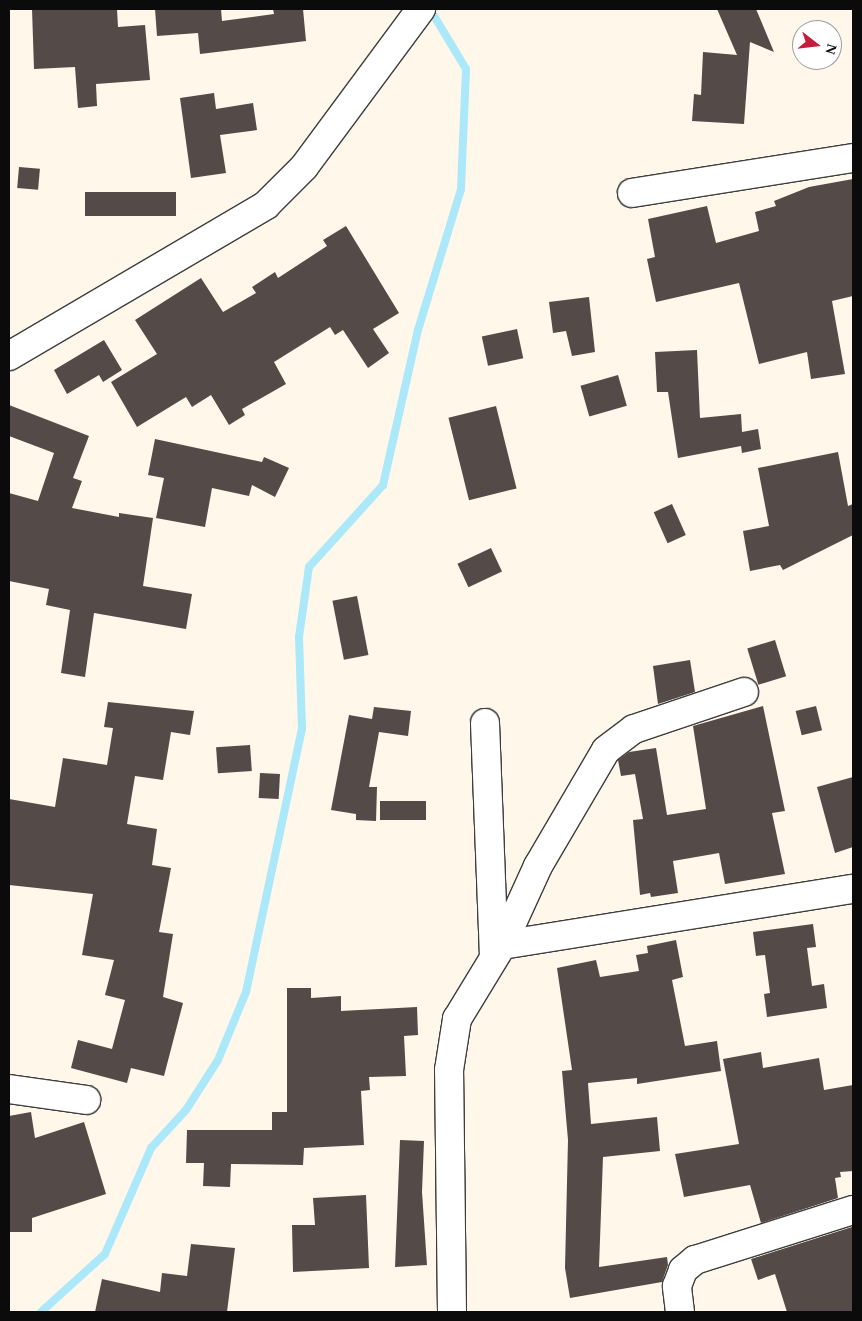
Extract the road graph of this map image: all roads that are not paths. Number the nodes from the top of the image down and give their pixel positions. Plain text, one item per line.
1 (420, 9) edge
2 (853, 158) edge
3 (632, 193) dead end
4 (9, 356) edge
5 (744, 692) dead end
6 (485, 723) dead end
7 (538, 866) junction
8 (491, 890) junction
9 (853, 890) edge
10 (498, 952) junction
11 (9, 1089) edge
12 (86, 1100) dead end
13 (853, 1210) edge
14 (452, 1312) edge
15 (680, 1312) edge

1 - 4 street
2 - 3 street
5 - 7 street
6 - 8 street
7 - 8 street
7 - 10 street
8 - 10 street
9 - 10 street
10 - 14 street
11 - 12 street
13 - 15 street

